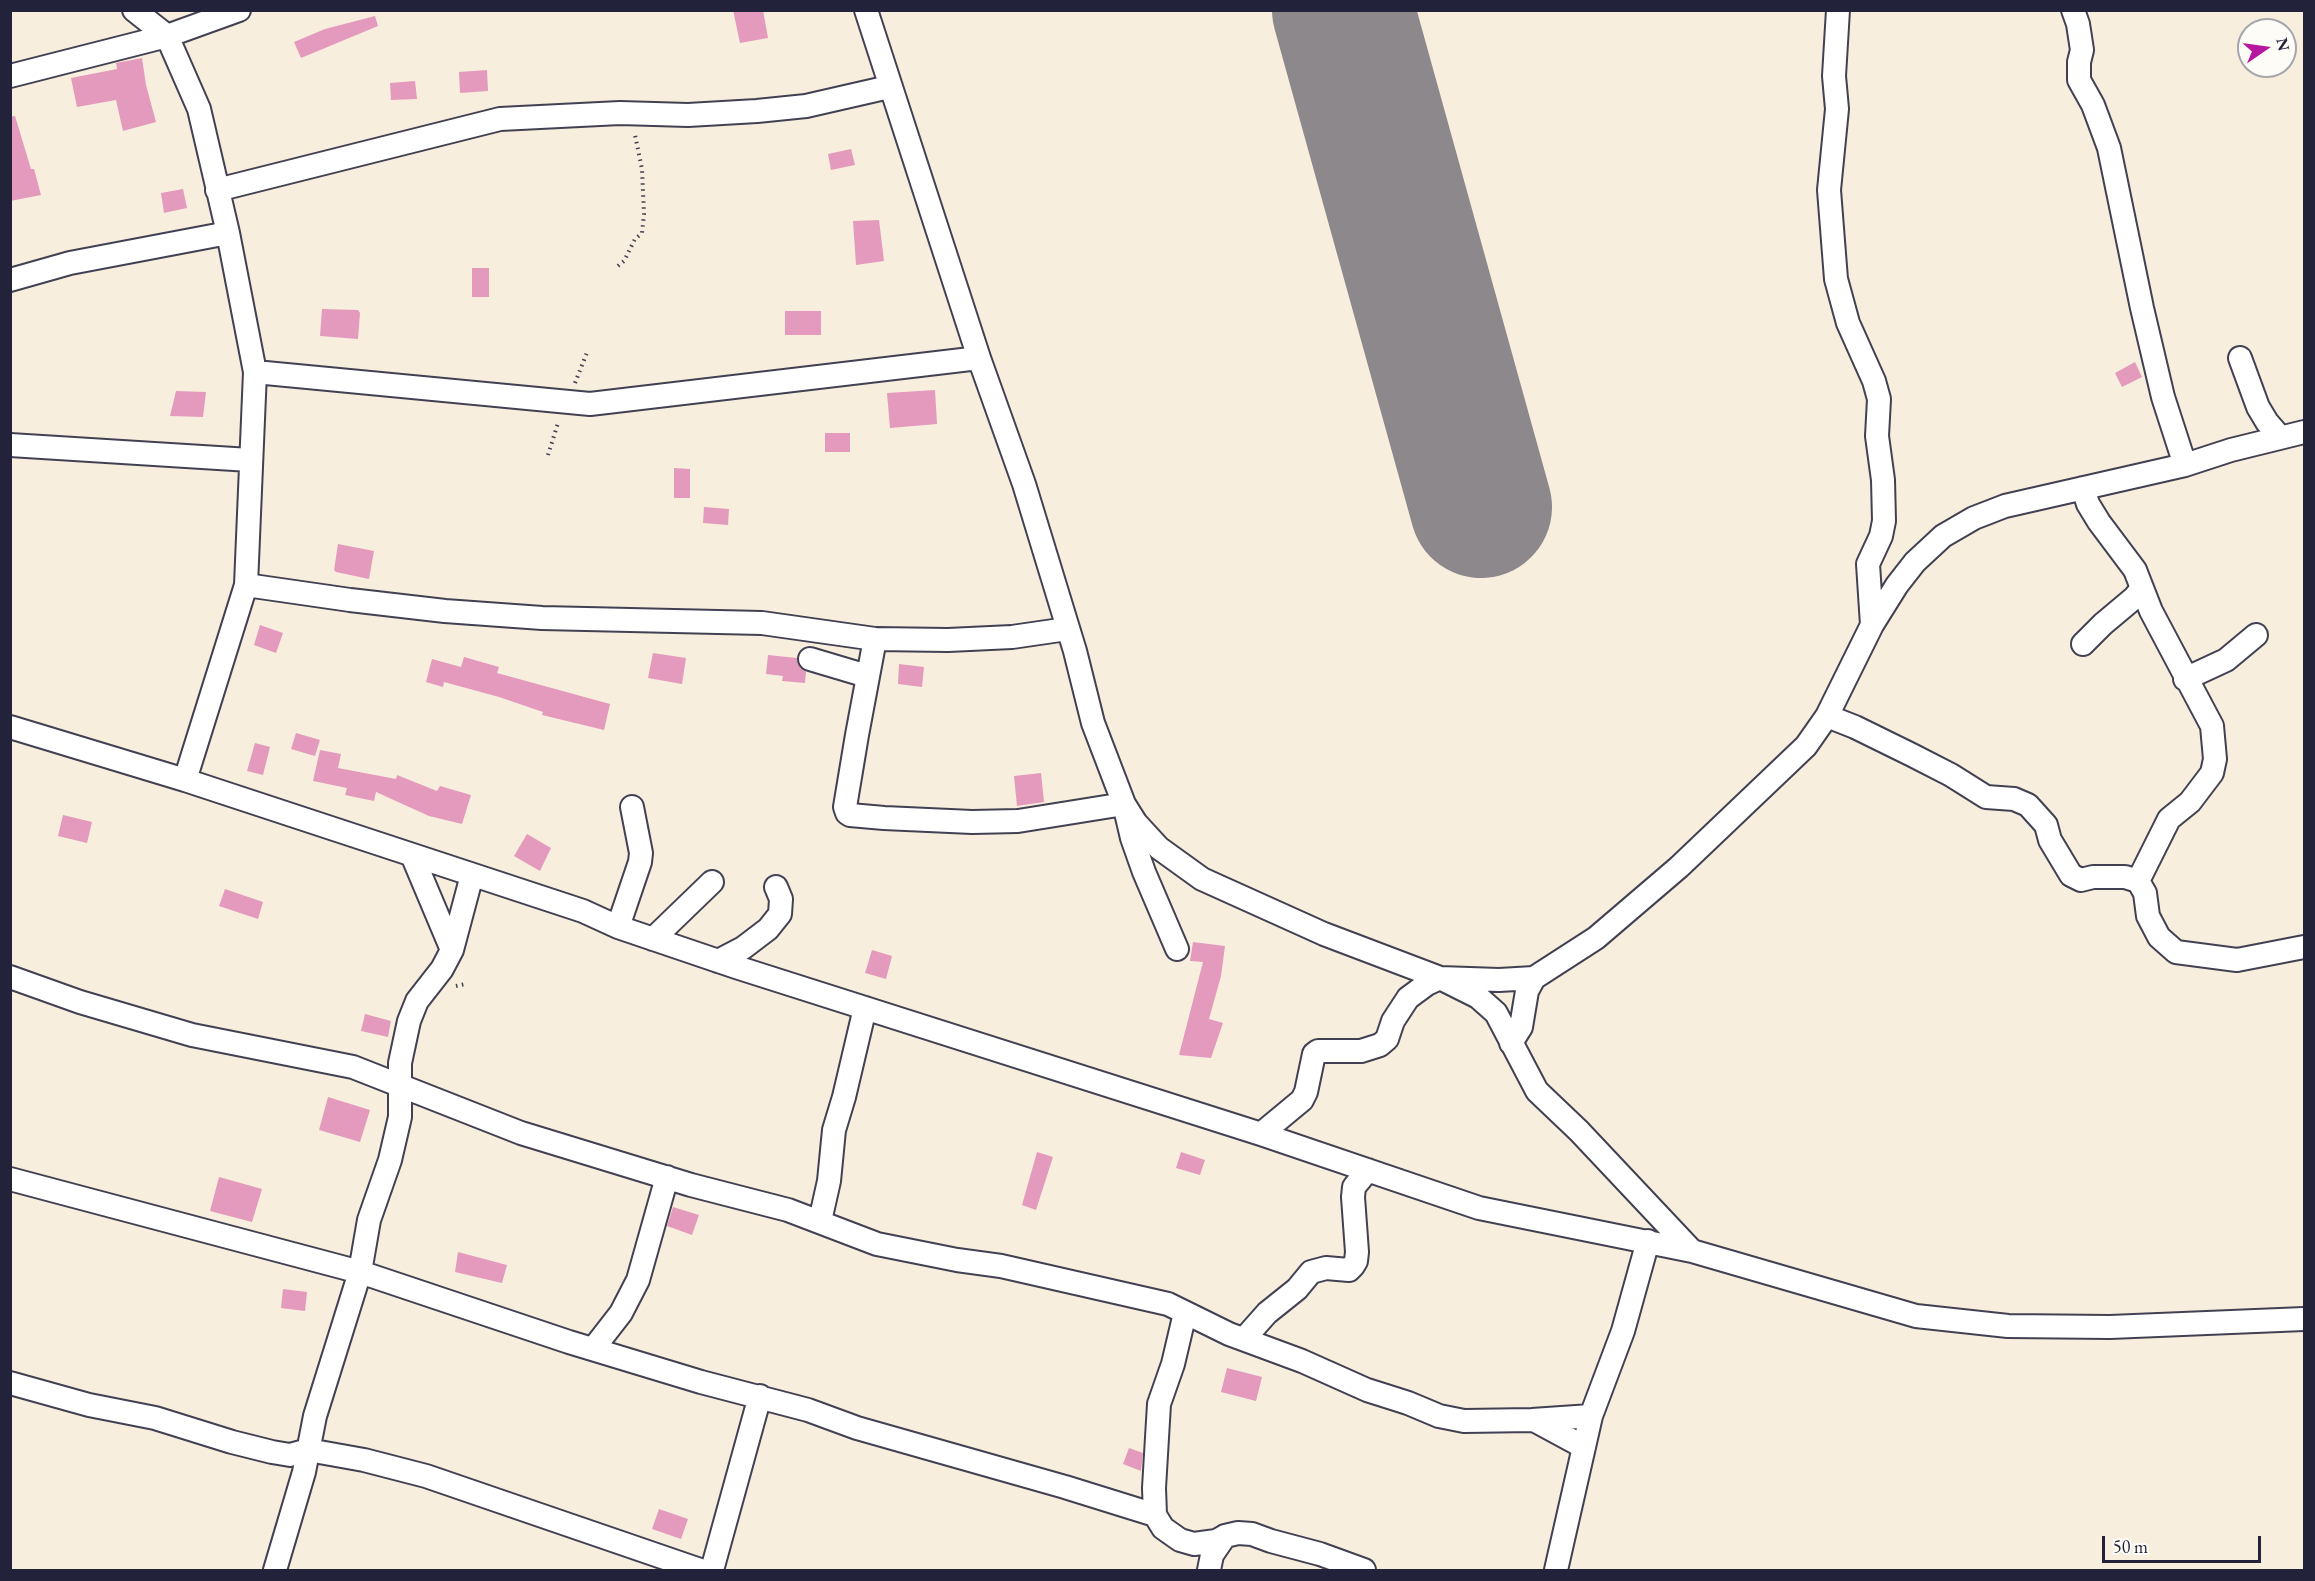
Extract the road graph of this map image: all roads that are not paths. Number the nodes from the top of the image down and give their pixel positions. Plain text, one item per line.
1 (134, 10) edge
2 (239, 10) edge
3 (866, 10) edge
4 (1838, 10) edge
5 (2073, 10) edge
6 (167, 36) junction
7 (10, 76) edge
8 (889, 87) junction
9 (217, 190) junction
10 (228, 233) junction
11 (10, 280) edge
12 (979, 358) junction
13 (2240, 358) dead end
14 (255, 372) junction
15 (2304, 432) edge
16 (2280, 437) junction
17 (10, 445) edge
18 (250, 460) junction
19 (2185, 465) junction
20 (2084, 488) junction
21 (246, 585) junction
22 (2142, 588) junction
23 (1872, 625) junction
24 (1067, 629) junction
25 (2256, 635) dead end
26 (875, 639) junction
27 (2083, 644) dead end
28 (810, 659) dead end
29 (867, 676) junction
30 (2185, 679) junction
31 (1827, 716) junction
32 (10, 727) edge
33 (185, 780) junction
34 (1124, 804) junction
35 (632, 807) dead end
36 (412, 855) junction
37 (472, 874) junction
38 (2138, 881) junction
39 (712, 882) dead end
40 (776, 887) dead end
41 (618, 927) junction
42 (653, 939) junction
43 (2304, 947) edge
44 (1176, 949) dead end
45 (452, 950) junction
46 (718, 961) junction
47 (10, 977) edge
48 (1440, 978) junction
49 (1534, 978) junction
50 (866, 1008) junction
51 (1511, 1043) junction
52 (402, 1085) junction
53 (1268, 1136) junction
54 (1368, 1170) junction
55 (667, 1177) junction
56 (10, 1179) edge
57 (820, 1221) junction
58 (1648, 1241) junction
59 (1692, 1251) junction
60 (360, 1272) junction
61 (1185, 1313) junction
62 (2304, 1318) edge
63 (1244, 1340) junction
64 (593, 1349) junction
65 (10, 1383) edge
66 (760, 1396) junction
67 (1591, 1416) junction
68 (1532, 1420) junction
69 (1584, 1446) junction
70 (308, 1450) junction
71 (1155, 1515) junction
72 (1225, 1536) junction
73 (1318, 1562) edge
74 (1354, 1569) edge
75 (275, 1570) edge
76 (700, 1570) edge
77 (712, 1570) edge
78 (1209, 1570) edge
79 (1556, 1570) edge

1 - 6 street
2 - 6 street
3 - 8 street
4 - 23 street
5 - 19 street
6 - 7 street
6 - 9 street
8 - 9 street
8 - 12 street
9 - 10 street
10 - 11 street
10 - 14 street
12 - 14 street
12 - 24 street
13 - 16 street
14 - 18 street
15 - 16 street
16 - 19 street
17 - 18 street
18 - 21 street
19 - 20 street
20 - 22 street
20 - 23 street
21 - 26 street
21 - 33 street
22 - 27 street
22 - 30 street
23 - 31 street
24 - 26 street
24 - 34 street
25 - 30 street
26 - 29 street
28 - 29 street
29 - 34 street
30 - 38 street
31 - 38 street
31 - 49 street
32 - 33 street
33 - 36 street
34 - 44 street
34 - 48 street
35 - 41 street
36 - 37 street
36 - 45 street
37 - 41 street
37 - 45 street
38 - 43 street
39 - 42 street
40 - 46 street
41 - 42 street
42 - 46 street
45 - 52 street
46 - 50 street
47 - 52 street
48 - 49 street
48 - 51 street
48 - 53 street
49 - 51 street
50 - 53 street
50 - 57 street
51 - 59 street
52 - 55 street
52 - 60 street
53 - 54 street
54 - 58 street
54 - 63 street
55 - 57 street
55 - 64 street
56 - 60 street
57 - 61 street
58 - 59 street
58 - 67 street
59 - 62 street
60 - 64 street
60 - 70 street
61 - 63 street
61 - 71 street
63 - 68 street
64 - 66 street
65 - 70 street
66 - 71 street
66 - 77 street
67 - 68 street
67 - 69 street
68 - 69 street
69 - 79 street
70 - 75 street
70 - 76 street
71 - 72 street
72 - 73 street
72 - 78 street
73 - 74 street

